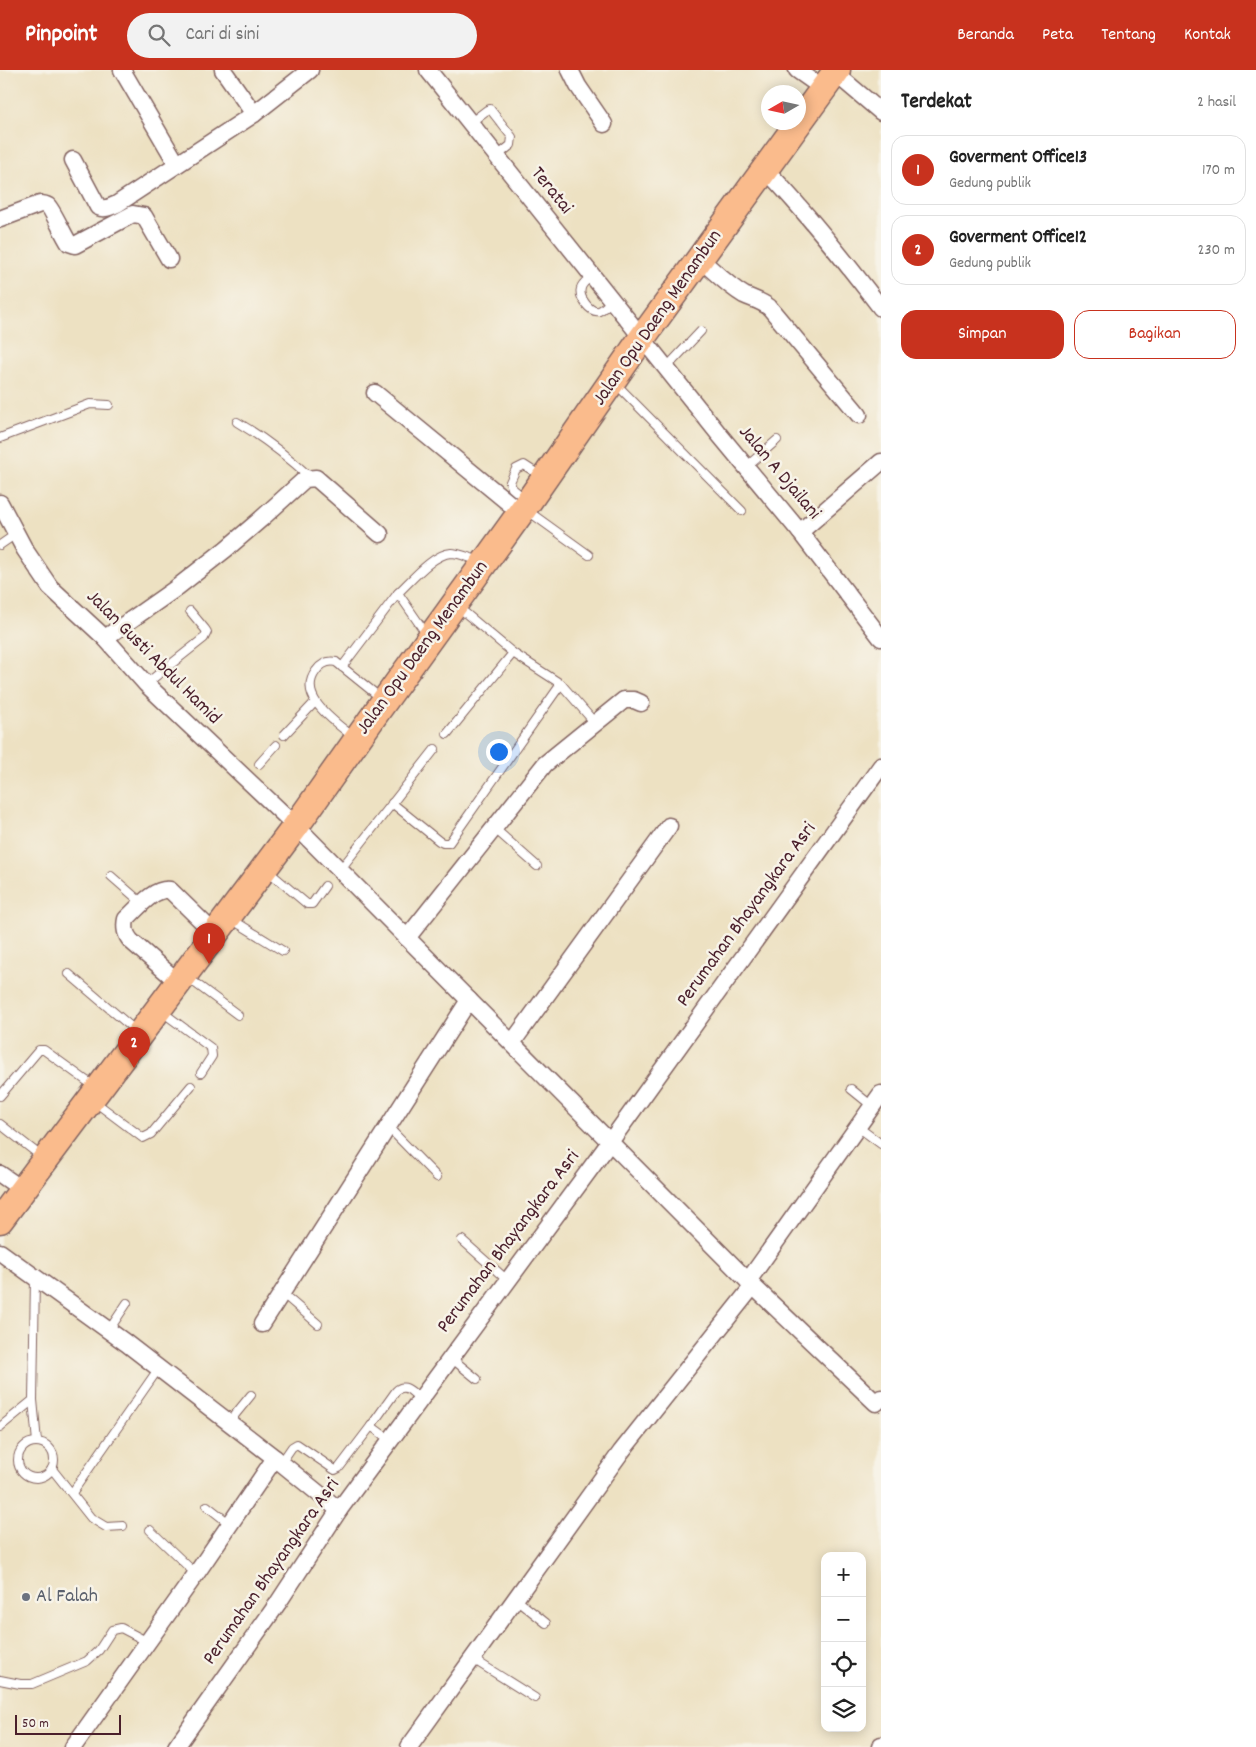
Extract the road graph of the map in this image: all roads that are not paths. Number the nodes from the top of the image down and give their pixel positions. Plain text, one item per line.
1 (122, 70) edge
2 (223, 70) edge
3 (310, 70) edge
4 (428, 70) edge
5 (570, 70) edge
6 (797, 70) edge
7 (832, 77) edge
8 (881, 112) edge
9 (254, 114) junction
10 (470, 123) junction
11 (604, 124) dead end
12 (496, 157) junction
13 (73, 160) dead end
14 (177, 164) junction
15 (765, 169) junction
16 (0, 219) edge
17 (169, 259) dead end
18 (700, 259) junction
19 (592, 276) junction
20 (612, 300) junction
21 (881, 308) edge
22 (701, 331) dead end
23 (642, 338) junction
24 (666, 368) junction
25 (612, 381) junction
26 (375, 393) dead end
27 (109, 406) dead end
28 (859, 415) dead end
29 (236, 422) dead end
30 (0, 438) edge
31 (777, 440) dead end
32 (881, 462) edge
33 (746, 467) junction
34 (310, 477) junction
35 (0, 503) edge
36 (525, 507) junction
37 (742, 512) dead end
38 (800, 532) junction
39 (16, 534) junction
40 (380, 534) dead end
41 (0, 546) edge
42 (588, 556) dead end
43 (485, 562) junction
44 (398, 593) junction
45 (455, 604) junction
46 (190, 611) dead end
47 (105, 638) junction
48 (881, 638) edge
49 (430, 639) junction
50 (513, 653) junction
51 (342, 667) junction
52 (146, 684) junction
53 (561, 684) junction
54 (384, 701) junction
55 (315, 702) junction
56 (641, 702) dead end
57 (595, 723) junction
58 (447, 734) dead end
59 (284, 735) dead end
60 (356, 740) junction
61 (276, 745) dead end
62 (435, 749) dead end
63 (259, 764) dead end
64 (881, 766) edge
65 (392, 803) junction
66 (296, 826) junction
67 (669, 826) dead end
68 (494, 828) junction
69 (537, 866) dead end
70 (264, 868) junction
71 (340, 870) junction
72 (111, 876) dead end
73 (326, 886) dead end
74 (143, 904) junction
75 (221, 925) junction
76 (407, 938) junction
77 (283, 951) dead end
78 (69, 974) dead end
79 (181, 978) junction
80 (469, 1000) junction
81 (158, 1009) junction
82 (238, 1015) dead end
83 (139, 1034) junction
84 (512, 1043) junction
85 (201, 1073) dead end
86 (191, 1086) dead end
87 (851, 1089) dead end
88 (94, 1094) junction
89 (0, 1096) edge
90 (877, 1100) edge
91 (0, 1124) edge
92 (388, 1127) junction
93 (858, 1127) junction
94 (610, 1142) junction
95 (881, 1144) edge
96 (45, 1160) junction
97 (0, 1174) edge
98 (437, 1177) dead end
99 (23, 1190) junction
100 (0, 1220) edge
101 (462, 1240) dead end
102 (0, 1252) edge
103 (36, 1278) junction
104 (507, 1280) junction
105 (750, 1284) junction
106 (282, 1294) junction
107 (127, 1303) dead end
108 (262, 1324) dead end
109 (318, 1324) dead end
110 (109, 1330) junction
111 (450, 1357) junction
112 (159, 1368) junction
113 (477, 1379) dead end
114 (251, 1395) dead end
115 (420, 1399) junction
116 (33, 1400) junction
117 (879, 1403) edge
118 (229, 1422) junction
119 (371, 1426) junction
120 (0, 1427) edge
121 (390, 1440) junction
122 (37, 1442) junction
123 (278, 1460) junction
124 (52, 1469) junction
125 (72, 1493) junction
126 (207, 1506) dead end
127 (339, 1510) junction
128 (230, 1524) junction
129 (123, 1526) dead end
130 (150, 1530) dead end
131 (196, 1574) junction
132 (516, 1599) junction
133 (546, 1623) dead end
134 (148, 1642) junction
135 (473, 1659) junction
136 (0, 1680) edge
137 (535, 1698) dead end
138 (73, 1747) edge
139 (176, 1747) edge
140 (409, 1747) edge

1 - 14 street
2 - 9 street
3 - 9 street
4 - 10 street, Teratai
5 - 11 street
6 - 7 street
7 - 8 street
7 - 15 highway, Jalan Opu Daeng Menambun
9 - 14 street
10 - 12 street, Teratai
10 - 12 lane
12 - 19 street, Teratai
13 - 14 street
15 - 18 highway, Jalan Opu Daeng Menambun
15 - 21 street
16 - 17 street
18 - 23 highway, Jalan Opu Daeng Menambun
18 - 28 street
19 - 20 street, Teratai
19 - 20 lane
20 - 23 street, Teratai
22 - 24 lane
23 - 24 street, Jalan A Djailani
23 - 25 highway, Jalan Opu Daeng Menambun
24 - 33 street, Jalan A Djailani
25 - 36 highway, Jalan Opu Daeng Menambun
25 - 37 lane
26 - 36 street
27 - 30 lane
29 - 34 lane
31 - 33 lane
32 - 38 street
33 - 38 street, Jalan A Djailani
34 - 40 street
34 - 47 street
35 - 39 street, Jalan Gusti Abdul Hamid
36 - 42 lane
36 - 43 highway, Jalan Opu Daeng Menambun
38 - 48 street, Jalan A Djailani
39 - 41 lane
39 - 47 street, Jalan Gusti Abdul Hamid
43 - 44 lane
43 - 45 highway, Jalan Opu Daeng Menambun
44 - 49 lane
44 - 51 lane
45 - 49 highway, Jalan Opu Daeng Menambun
45 - 50 lane
46 - 52 lane
47 - 52 street, Jalan Gusti Abdul Hamid
49 - 54 highway, Jalan Opu Daeng Menambun
50 - 53 lane
50 - 58 lane
51 - 54 lane
51 - 55 lane
52 - 66 street, Jalan Gusti Abdul Hamid
53 - 57 lane
53 - 65 lane
54 - 60 highway, Jalan Opu Daeng Menambun
55 - 59 lane
55 - 60 lane
56 - 57 street
57 - 68 street
60 - 66 highway, Jalan Opu Daeng Menambun
61 - 63 lane
62 - 65 lane
64 - 94 street, Perumahan Bhayangkara Asri
65 - 71 lane
66 - 70 highway, Jalan Opu Daeng Menambun
66 - 71 street, Jalan Gusti Abdul Hamid
67 - 84 street
68 - 69 lane
68 - 76 street
70 - 73 lane
70 - 75 highway, Jalan Opu Daeng Menambun
71 - 76 street, Jalan Gusti Abdul Hamid
72 - 74 lane
74 - 75 street
74 - 79 street
75 - 77 lane
75 - 79 highway, Jalan Opu Daeng Menambun
76 - 80 street, Jalan Gusti Abdul Hamid
78 - 83 lane
79 - 81 highway, Jalan Opu Daeng Menambun
79 - 82 lane
80 - 84 street, Jalan Gusti Abdul Hamid
80 - 92 street
81 - 83 highway, Jalan Opu Daeng Menambun
81 - 85 lane
83 - 88 highway, Jalan Opu Daeng Menambun
84 - 94 street, Jalan Gusti Abdul Hamid
86 - 88 lane
87 - 90 lane
88 - 89 lane
88 - 96 highway, Jalan Opu Daeng Menambun
90 - 93 street
91 - 96 lane
92 - 98 lane
92 - 106 street
93 - 95 lane
93 - 105 street
94 - 104 street, Perumahan Bhayangkara Asri
94 - 105 street, Jalan Gusti Abdul Hamid
96 - 99 highway, Jalan Opu Daeng Menambun
97 - 99 street
99 - 100 highway, Jalan Opu Daeng Menambun
101 - 104 lane
102 - 103 street
103 - 110 street
103 - 116 lane
104 - 111 street, Perumahan Bhayangkara Asri
105 - 117 street, Jalan Gusti Abdul Hamid
105 - 132 street
106 - 108 street
106 - 109 lane
107 - 110 lane
110 - 112 street
111 - 113 lane
111 - 115 street, Perumahan Bhayangkara Asri
112 - 118 street
112 - 125 lane
114 - 118 lane
115 - 119 lane
115 - 121 street, Perumahan Bhayangkara Asri
116 - 120 lane
116 - 122 lane
118 - 123 street
119 - 121 lane
119 - 123 lane
121 - 127 street, Perumahan Bhayangkara Asri
122 - 124 lane
122 - 124 lane
123 - 127 street
123 - 128 street
124 - 125 lane
125 - 129 lane
126 - 128 lane
127 - 139 street, Perumahan Bhayangkara Asri
128 - 131 street
130 - 131 lane
131 - 134 street
132 - 133 lane
132 - 135 street
134 - 136 lane
134 - 138 street
135 - 137 lane
135 - 140 street

